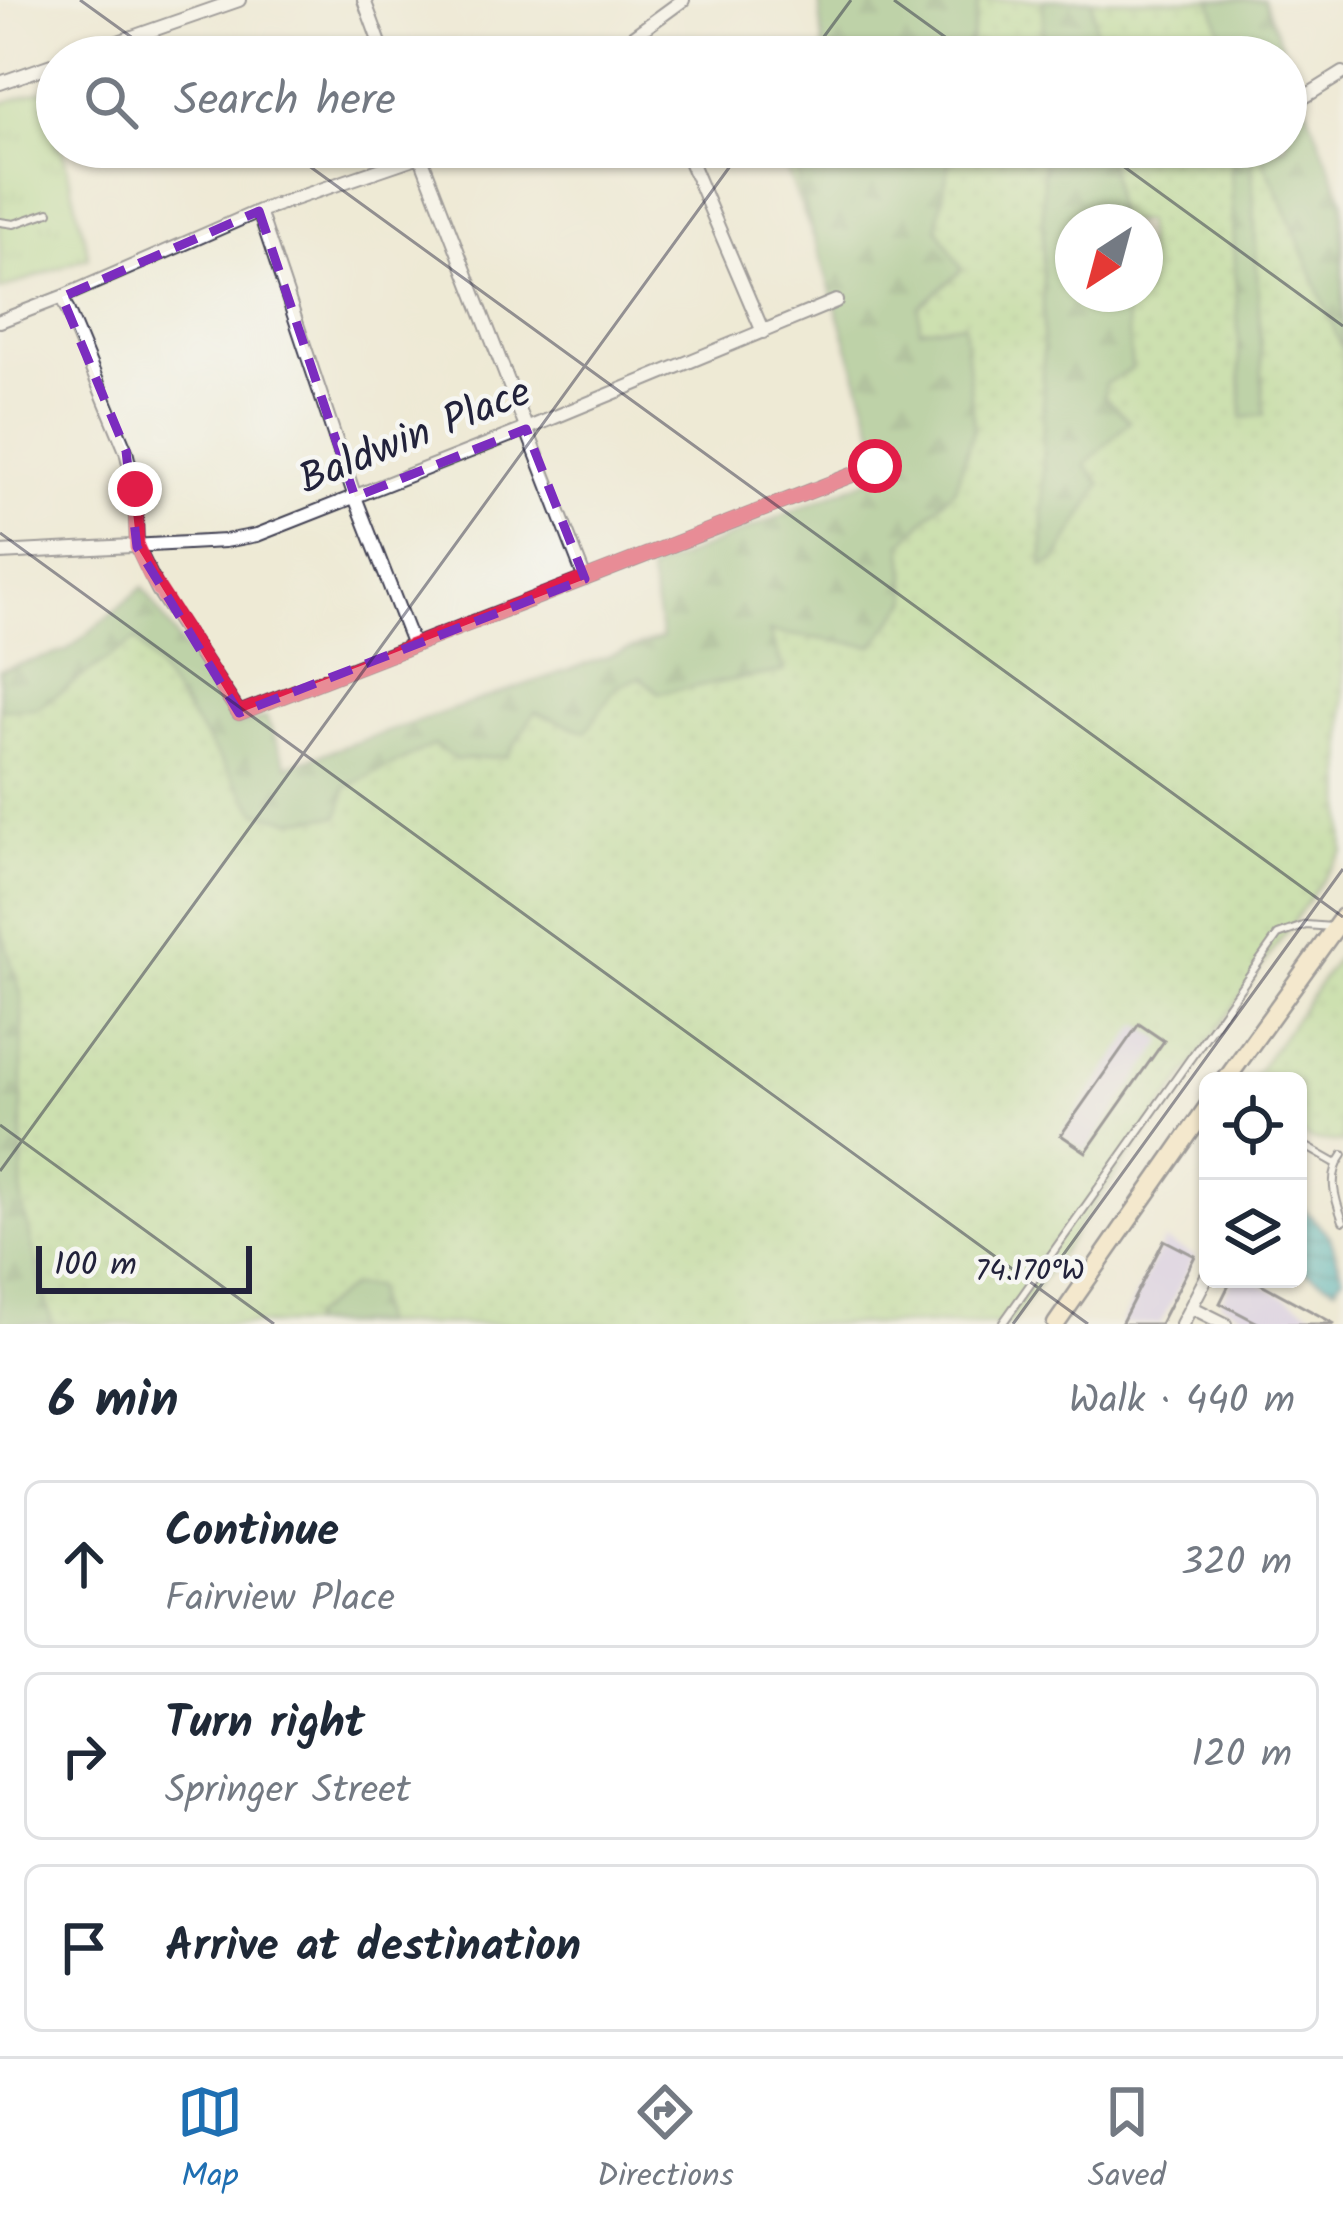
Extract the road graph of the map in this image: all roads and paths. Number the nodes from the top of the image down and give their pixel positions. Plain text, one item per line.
1 (239, 0) edge
2 (364, 0) edge
3 (683, 0) edge
4 (636, 34) joint
5 (135, 36) edge
6 (377, 36) edge
7 (633, 36) edge
8 (36, 70) edge
9 (1343, 73) edge
10 (0, 83) edge
11 (1307, 95) edge
12 (377, 168) edge
13 (425, 168) edge
14 (693, 168) edge
15 (50, 212) dead end
16 (260, 212) junction
17 (0, 221) edge
18 (62, 297) junction
19 (836, 301) dead end
20 (0, 321) edge
21 (763, 332) junction
22 (526, 429) junction
23 (875, 466) dead end
24 (355, 497) junction
25 (137, 547) junction
26 (0, 554) edge
27 (585, 579) junction
28 (413, 645) junction
29 (1339, 922) edge
30 (1232, 1072) edge
31 (1199, 1119) edge
32 (1307, 1147) edge
33 (1343, 1155) edge
34 (1336, 1163) junction
35 (1343, 1221) edge
36 (1201, 1288) edge
37 (1191, 1307) junction
38 (1001, 1324) edge
39 (1056, 1324) edge
40 (1182, 1324) edge
41 (1226, 1324) edge

1 - 5 street
2 - 6 street
3 - 4 street
4 - 7 street
8 - 10 street
9 - 11 street
12 - 16 street
13 - 22 street
14 - 21 street
15 - 17 lane
16 - 18 street
16 - 24 street
18 - 20 street
18 - 25 street
19 - 21 street, Baldwin Place
21 - 22 street, Baldwin Place
22 - 24 street, Baldwin Place
22 - 27 street
23 - 27 street
24 - 25 street, Baldwin Place
24 - 28 street
25 - 26 street, Baldwin Place
25 - 28 street
27 - 28 street
29 - 30 main road
29 - 38 lane
31 - 39 main road
32 - 34 lane
33 - 34 lane
34 - 35 lane
36 - 37 street
37 - 40 street
37 - 41 street

